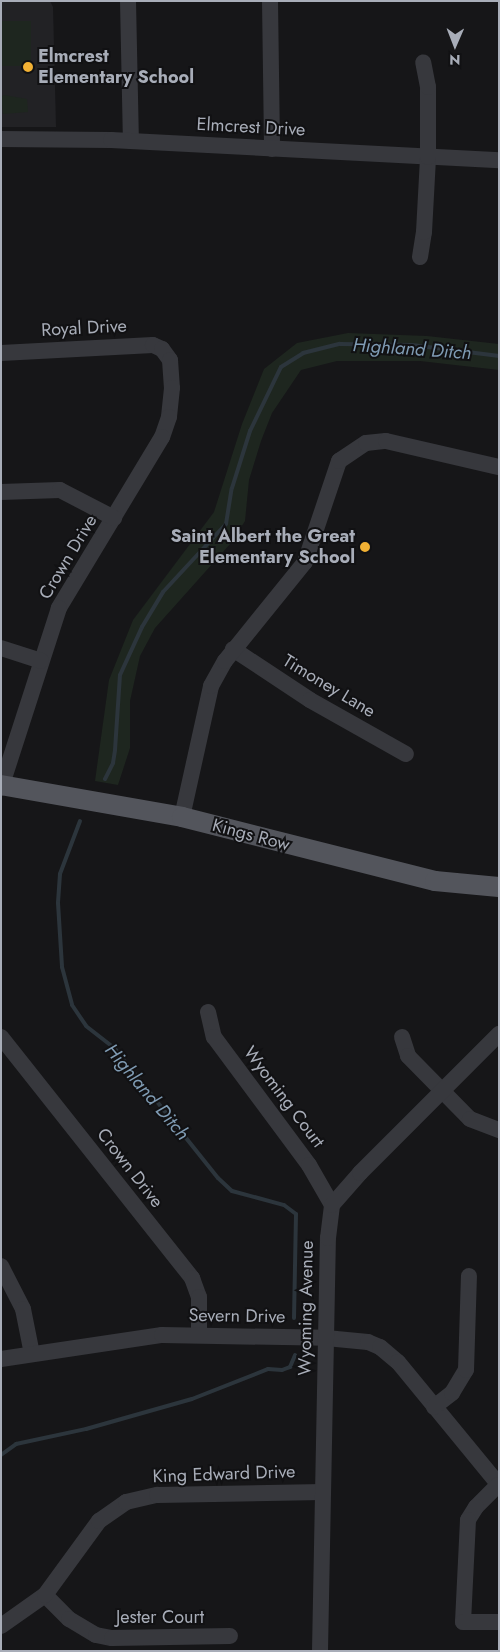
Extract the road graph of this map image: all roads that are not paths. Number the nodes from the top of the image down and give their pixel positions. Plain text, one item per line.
1 (128, 1) edge
2 (270, 1) edge
3 (423, 62) dead end
4 (1, 139) edge
5 (131, 141) junction
6 (272, 148) junction
7 (428, 157) junction
8 (499, 160) edge
9 (420, 257) dead end
10 (1, 353) edge
11 (166, 353) joint
12 (499, 468) edge
13 (1, 492) edge
14 (114, 518) junction
15 (1, 648) edge
16 (233, 649) junction
17 (41, 661) junction
18 (406, 754) dead end
19 (2, 786) edge
20 (182, 817) junction
21 (499, 887) edge
22 (208, 1012) dead end
23 (499, 1034) edge
24 (1, 1037) edge
25 (402, 1037) dead end
26 (442, 1091) junction
27 (499, 1130) edge
28 (332, 1205) junction
29 (1, 1266) edge
30 (469, 1276) dead end
31 (199, 1335) junction
32 (326, 1338) junction
33 (32, 1354) junction
34 (1, 1359) edge
35 (434, 1407) junction
36 (499, 1485) edge
37 (323, 1492) junction
38 (45, 1595) junction
39 (499, 1622) edge
40 (1, 1626) edge
41 (230, 1636) dead end
42 (320, 1651) edge

1 - 5 street
2 - 6 street
3 - 7 street
4 - 5 street, Elmcrest Drive
5 - 6 street, Elmcrest Drive
6 - 7 street, Elmcrest Drive
7 - 8 street, Elmcrest Drive
7 - 9 street
10 - 11 street, Royal Drive
11 - 14 street, Crown Drive
12 - 16 street
13 - 14 street
14 - 17 street, Crown Drive
15 - 17 street
16 - 18 street, Timoney Lane
16 - 20 street
17 - 19 street, Crown Drive
19 - 20 main road, Kings Row
20 - 21 main road, Kings Row
22 - 28 street, Wyoming Court
23 - 26 street
24 - 31 street, Crown Drive
25 - 26 street
26 - 27 street
26 - 28 street
28 - 32 street, Wyoming Avenue
29 - 33 street
30 - 35 street
31 - 32 street, Severn Drive
31 - 33 street, Severn Drive
32 - 35 street, Severn Drive
32 - 37 street, Wyoming Avenue
33 - 34 street, Severn Drive
35 - 36 street, Severn Drive
36 - 39 street
37 - 38 street, King Edward Drive
37 - 42 street, Wyoming Avenue
38 - 40 street, King Edward Drive
38 - 41 street, Jester Court

